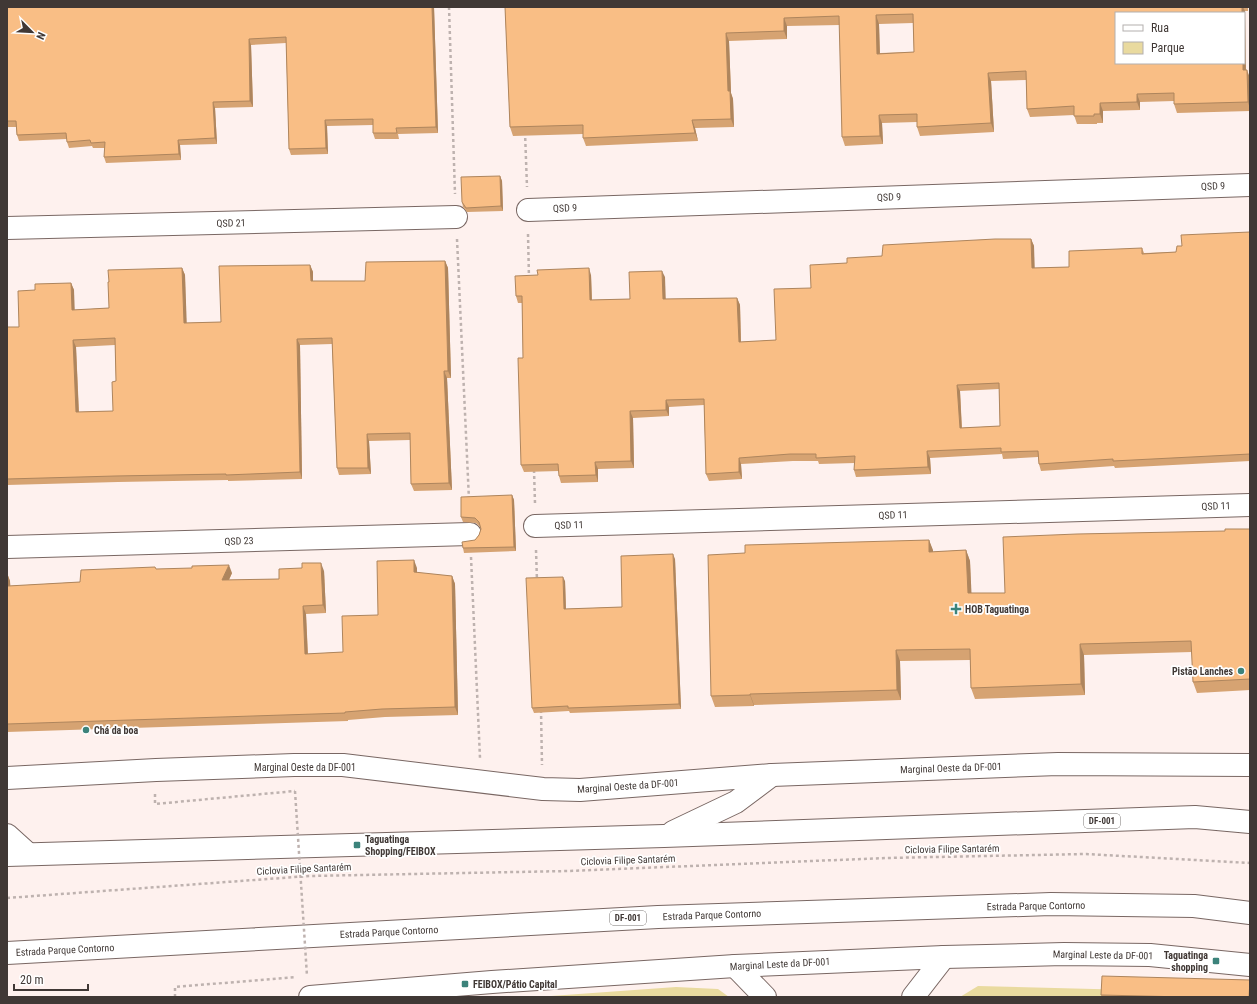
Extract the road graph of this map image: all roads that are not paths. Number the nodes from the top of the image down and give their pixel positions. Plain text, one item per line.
1 (1250, 185) edge
2 (528, 210) road end
3 (456, 217) road end
4 (7, 228) edge
5 (1250, 505) edge
6 (535, 526) road end
7 (470, 534) road end
8 (7, 547) edge
9 (1250, 765) edge
10 (772, 776) junction
11 (7, 778) edge
12 (1250, 822) edge
13 (7, 835) edge
14 (664, 836) junction
15 (18, 855) edge
16 (1250, 914) edge
17 (7, 953) edge
18 (944, 957) junction
19 (1250, 965) edge
20 (735, 966) junction
21 (308, 987) edge
22 (765, 997) edge
23 (912, 997) edge

1 - 2 main road, QSD 9
3 - 4 main road, QSD 21
5 - 6 main road, QSD 11
7 - 8 main road, QSD 23
9 - 10 main road, Marginal Oeste da DF-001
10 - 11 main road, Marginal Oeste da DF-001
10 - 14 main road
12 - 14 main road, DF-001
13 - 15 main road
14 - 15 main road, DF-001
16 - 17 main road, Estrada Parque Contorno / DF-001
18 - 19 main road, Marginal Leste da DF-001
18 - 20 main road, Marginal Leste da DF-001
18 - 23 main road
20 - 21 main road, Marginal Leste da DF-001
20 - 22 main road

